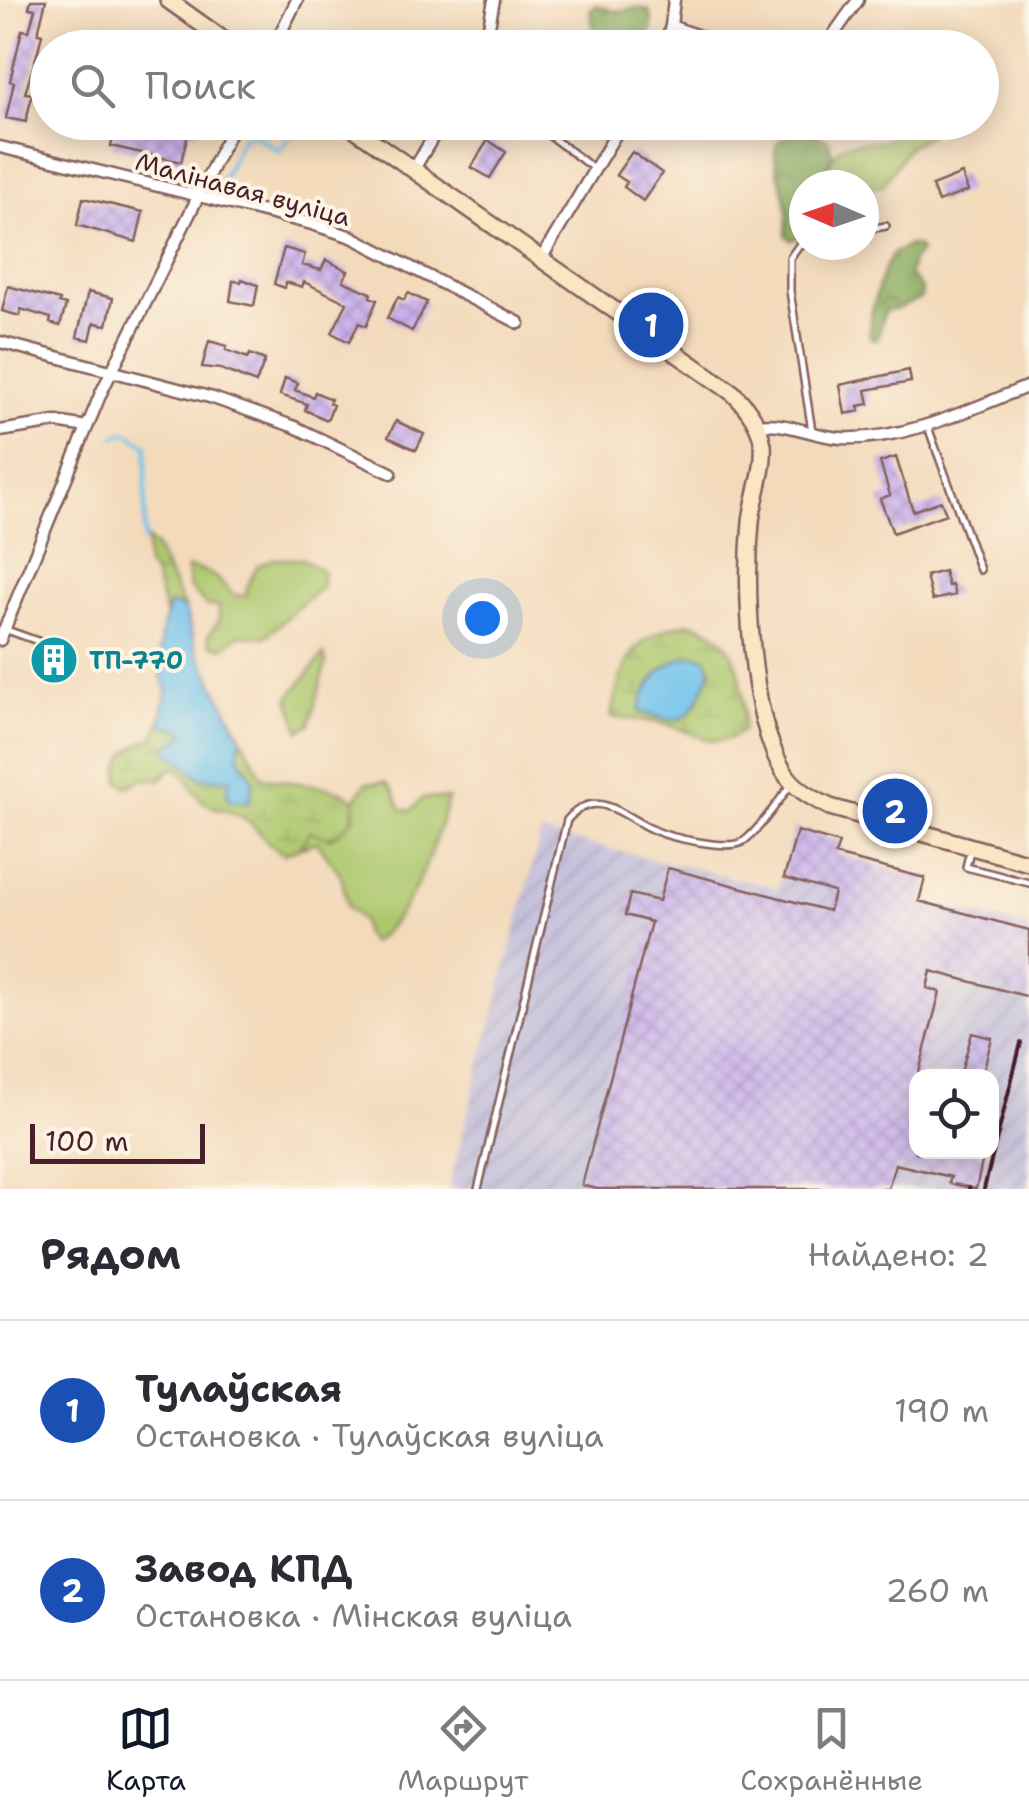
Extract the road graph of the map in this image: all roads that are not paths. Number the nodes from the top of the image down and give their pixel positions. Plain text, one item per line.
1 (168, 0) edge
2 (297, 0) edge
3 (494, 0) edge
4 (674, 0) edge
5 (858, 0) edge
6 (672, 26) junction
7 (210, 30) edge
8 (282, 30) edge
9 (488, 30) edge
10 (671, 30) edge
11 (683, 30) edge
12 (837, 30) edge
13 (226, 140) edge
14 (370, 140) edge
15 (432, 140) edge
16 (555, 140) edge
17 (613, 140) edge
18 (0, 148) edge
19 (414, 170) junction
20 (596, 171) junction
21 (196, 197) junction
22 (886, 226) dead end
23 (879, 227) edge
24 (541, 259) junction
25 (790, 260) edge
26 (519, 323) dead end
27 (0, 342) edge
28 (112, 371) junction
29 (1029, 386) edge
30 (757, 425) junction
31 (927, 425) junction
32 (86, 427) junction
33 (0, 431) edge
34 (813, 434) junction
35 (391, 473) dead end
36 (980, 570) dead end
37 (1, 632) edge
38 (43, 644) junction
39 (36, 661) dead end
40 (64, 672) dead end
41 (793, 783) junction
42 (971, 848) junction
43 (1029, 863) edge
44 (1029, 883) edge
45 (478, 1189) edge

1 - 7 main road
2 - 8 street
3 - 9 street
4 - 6 street
5 - 12 street
6 - 10 street
6 - 11 street
13 - 21 street
14 - 19 main road
15 - 19 street
16 - 20 lane
17 - 20 street
18 - 21 street, Малінавая вуліца
19 - 24 main road
20 - 24 street
21 - 26 street, Малінавая вуліца
21 - 28 street
22 - 23 lane
24 - 30 main road
25 - 34 lane
27 - 28 street
28 - 32 street
28 - 35 street
29 - 31 street
30 - 34 street
30 - 41 main road
31 - 34 street
31 - 36 lane
32 - 33 street
32 - 37 street
37 - 38 lane
38 - 39 lane
38 - 40 lane
41 - 42 main road
41 - 45 lane
42 - 43 main road
42 - 44 lane

